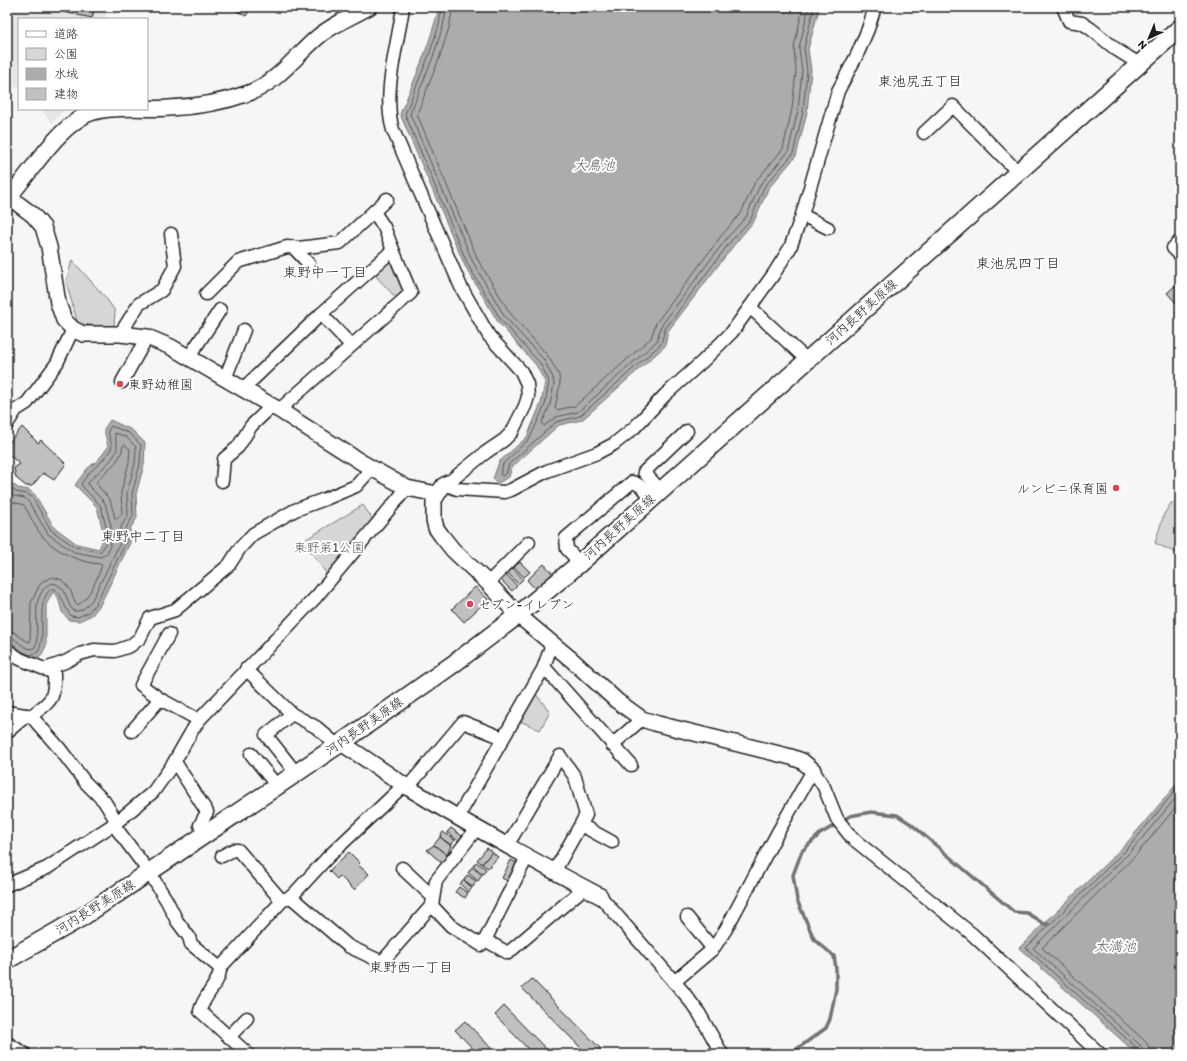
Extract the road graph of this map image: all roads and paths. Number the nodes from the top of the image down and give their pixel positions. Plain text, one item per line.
1 (369, 7) edge
2 (403, 7) edge
3 (875, 7) edge
4 (1063, 7) edge
5 (1179, 31) edge
6 (1136, 67) junction
7 (148, 109) edge
8 (104, 110) edge
9 (924, 133) dead end
10 (1018, 172) junction
11 (8, 198) edge
12 (387, 199) dead end
13 (374, 212) junction
14 (802, 215) junction
15 (828, 228) dead end
16 (172, 234) dead end
17 (1180, 241) edge
18 (293, 248) junction
19 (393, 250) junction
20 (1180, 255) edge
21 (309, 264) dead end
22 (206, 294) dead end
23 (750, 307) junction
24 (220, 310) dead end
25 (321, 314) junction
26 (73, 329) junction
27 (244, 330) dead end
28 (120, 334) junction
29 (147, 337) junction
30 (351, 345) junction
31 (189, 357) junction
32 (807, 360) junction
33 (226, 379) junction
34 (122, 382) dead end
35 (242, 389) junction
36 (276, 408) junction
37 (7, 424) edge
38 (687, 431) dead end
39 (372, 468) junction
40 (222, 481) dead end
41 (448, 483) junction
42 (407, 488) junction
43 (437, 494) junction
44 (656, 494) junction
45 (529, 542) dead end
46 (580, 562) junction
47 (488, 584) junction
48 (518, 615) junction
49 (169, 634) dead end
50 (552, 644) junction
51 (7, 650) edge
52 (544, 667) junction
53 (45, 669) junction
54 (246, 669) junction
55 (160, 699) junction
56 (7, 712) edge
57 (292, 714) junction
58 (29, 715) junction
59 (642, 719) junction
60 (199, 720) junction
61 (132, 731) dead end
62 (7, 732) edge
63 (503, 738) junction
64 (339, 744) junction
65 (612, 745) junction
66 (251, 754) dead end
67 (175, 762) junction
68 (631, 765) dead end
69 (813, 770) junction
70 (296, 773) junction
71 (277, 786) junction
72 (406, 786) junction
73 (458, 818) junction
74 (115, 823) junction
75 (581, 825) junction
76 (477, 828) junction
77 (204, 835) junction
78 (612, 842) dead end
79 (507, 846) junction
80 (222, 856) dead end
81 (527, 857) junction
82 (402, 868) dead end
83 (149, 872) junction
84 (554, 872) junction
85 (7, 885) edge
86 (584, 888) junction
87 (600, 896) joint
88 (286, 899) junction
89 (433, 901) junction
90 (687, 917) dead end
91 (482, 946) dead end
92 (713, 949) junction
93 (7, 960) edge
94 (220, 968) junction
95 (674, 982) junction
96 (247, 1018) dead end
97 (229, 1037) junction
98 (7, 1043) edge
99 (25, 1054) edge
100 (248, 1054) edge
101 (722, 1054) edge
102 (1100, 1054) edge

1 - 7 street
2 - 41 street
3 - 14 street
4 - 6 street
5 - 6 main road, 河内長野美原線
6 - 10 main road, 河内長野美原線
8 - 11 street
9 - 10 street
10 - 32 main road, 河内長野美原線
11 - 26 street
12 - 13 street
13 - 18 street
13 - 19 street
14 - 15 street
14 - 23 street
16 - 28 street
17 - 20 street
18 - 21 street
18 - 22 street
19 - 25 street
19 - 30 street
23 - 32 street
23 - 41 street
24 - 31 street
25 - 30 street
25 - 35 street
26 - 28 street
26 - 37 street
27 - 33 street
28 - 29 street
29 - 31 street
29 - 34 street
30 - 36 street
31 - 33 street
32 - 44 main road, 河内長野美原線
33 - 35 street
35 - 36 street
36 - 39 street
36 - 40 street
38 - 44 street
39 - 42 street
39 - 53 street
41 - 43 street
42 - 43 street
42 - 54 street
43 - 47 street
44 - 46 main road, 河内長野美原線
44 - 46 street
45 - 47 street
46 - 48 main road, 河内長野美原線
47 - 48 street
48 - 50 street
48 - 64 main road, 河内長野美原線
49 - 55 street
50 - 52 street
50 - 59 street
51 - 53 street
52 - 63 street
52 - 65 street
53 - 58 street
54 - 57 street
54 - 60 street
55 - 60 street
55 - 61 street
56 - 58 street
57 - 64 street
57 - 70 street
58 - 62 street
58 - 74 street
59 - 65 street
59 - 69 street
60 - 67 street
63 - 72 street
63 - 73 street
64 - 70 main road, 河内長野美原線
64 - 72 street
65 - 68 street
66 - 71 street
67 - 74 street
67 - 77 street
69 - 92 street
69 - 102 street
70 - 71 main road, 河内長野美原線
71 - 77 main road, 河内長野美原線
72 - 73 street
72 - 88 street
73 - 76 street
74 - 83 street
74 - 85 street
75 - 78 street
75 - 79 street
75 - 84 street
76 - 79 street
76 - 89 street
77 - 83 main road, 河内長野美原線
79 - 81 street
80 - 88 street
81 - 84 street
81 - 86 street
82 - 89 street
83 - 93 main road, 河内長野美原線
83 - 94 street
84 - 86 street
86 - 87 street
87 - 95 street
88 - 89 street
88 - 94 street
89 - 91 street
90 - 92 street
92 - 95 street
94 - 97 street
95 - 101 street
96 - 97 street
97 - 100 street
98 - 99 street

